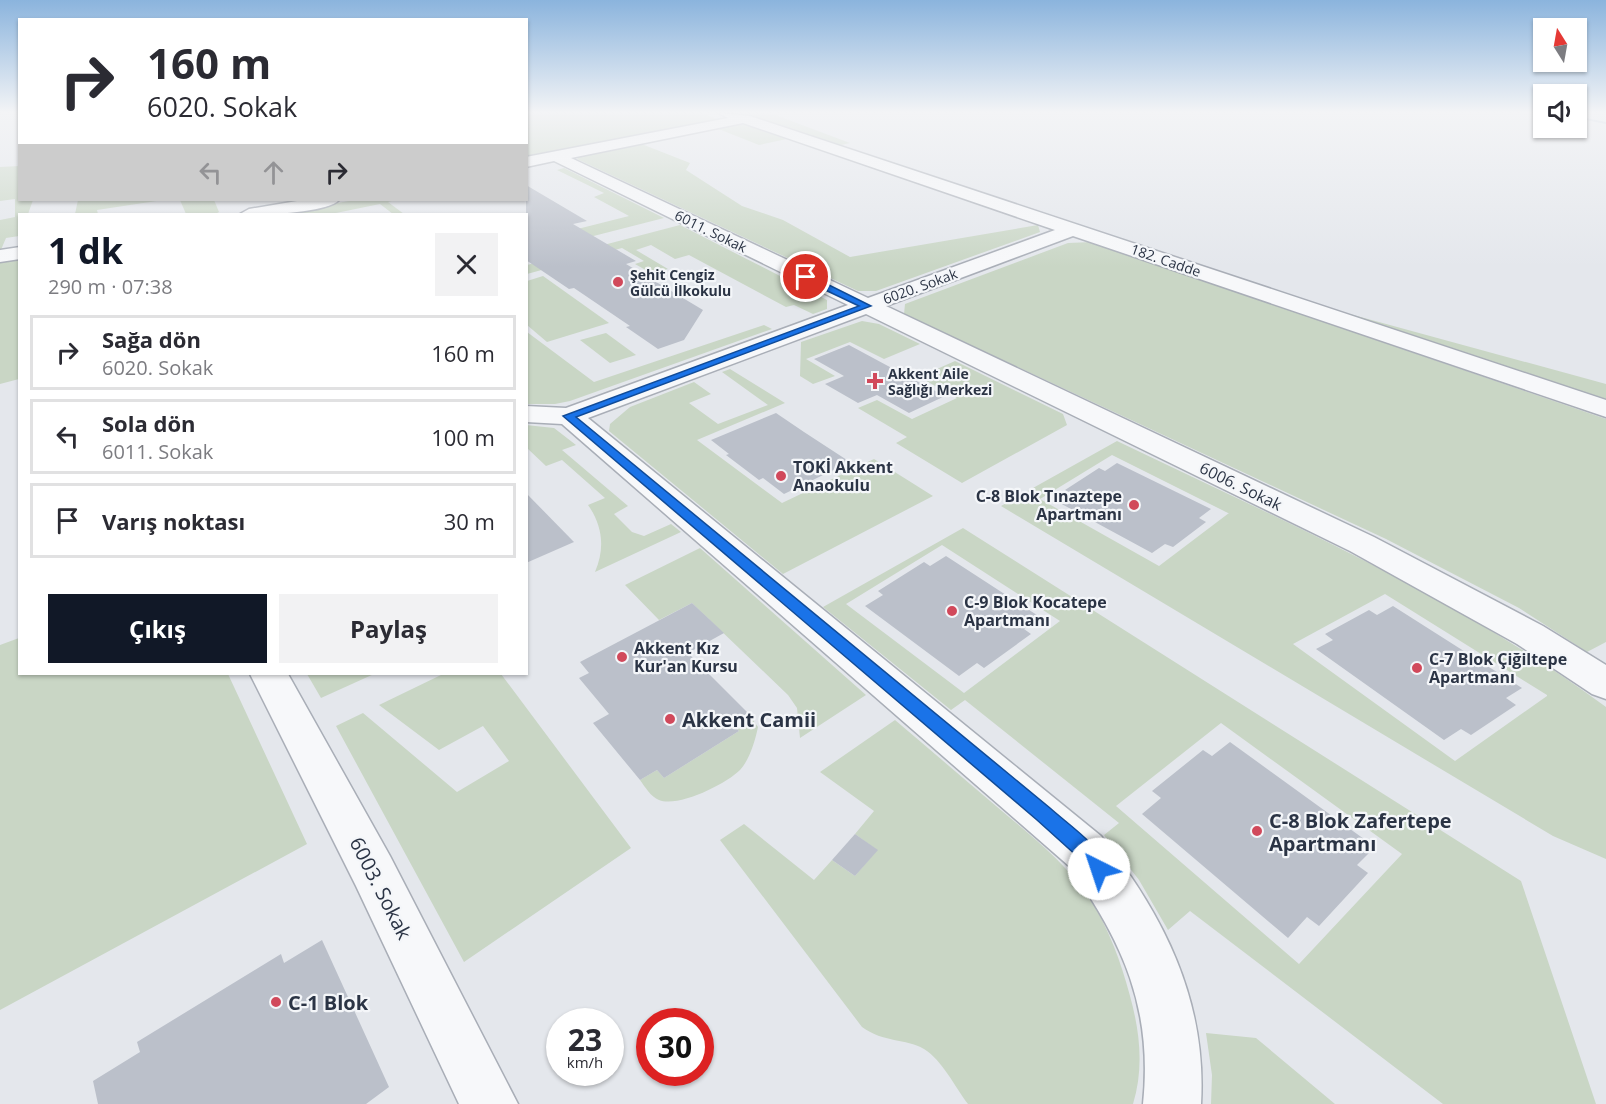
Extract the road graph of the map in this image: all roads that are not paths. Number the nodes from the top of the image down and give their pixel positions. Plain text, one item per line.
1 (574, 165) edge
2 (881, 165) edge
3 (322, 201) edge
4 (240, 212) edge
5 (1074, 229) junction
6 (18, 253) edge
7 (0, 256) edge
8 (866, 306) junction
9 (1606, 409) edge
10 (528, 414) edge
11 (568, 416) junction
12 (270, 675) edge
13 (1606, 684) edge
14 (489, 1104) edge
15 (1172, 1104) edge

1 - 8 street, 6011. Sokak
2 - 5 street, 182. Cadde
3 - 4 street
5 - 8 street, 6020. Sokak
5 - 9 street, 182. Cadde
6 - 7 street
8 - 11 street, 6020. Sokak
8 - 13 street, 6006. Sokak
10 - 11 street, 6020. Sokak
11 - 15 street
12 - 14 street, 6003. Sokak

